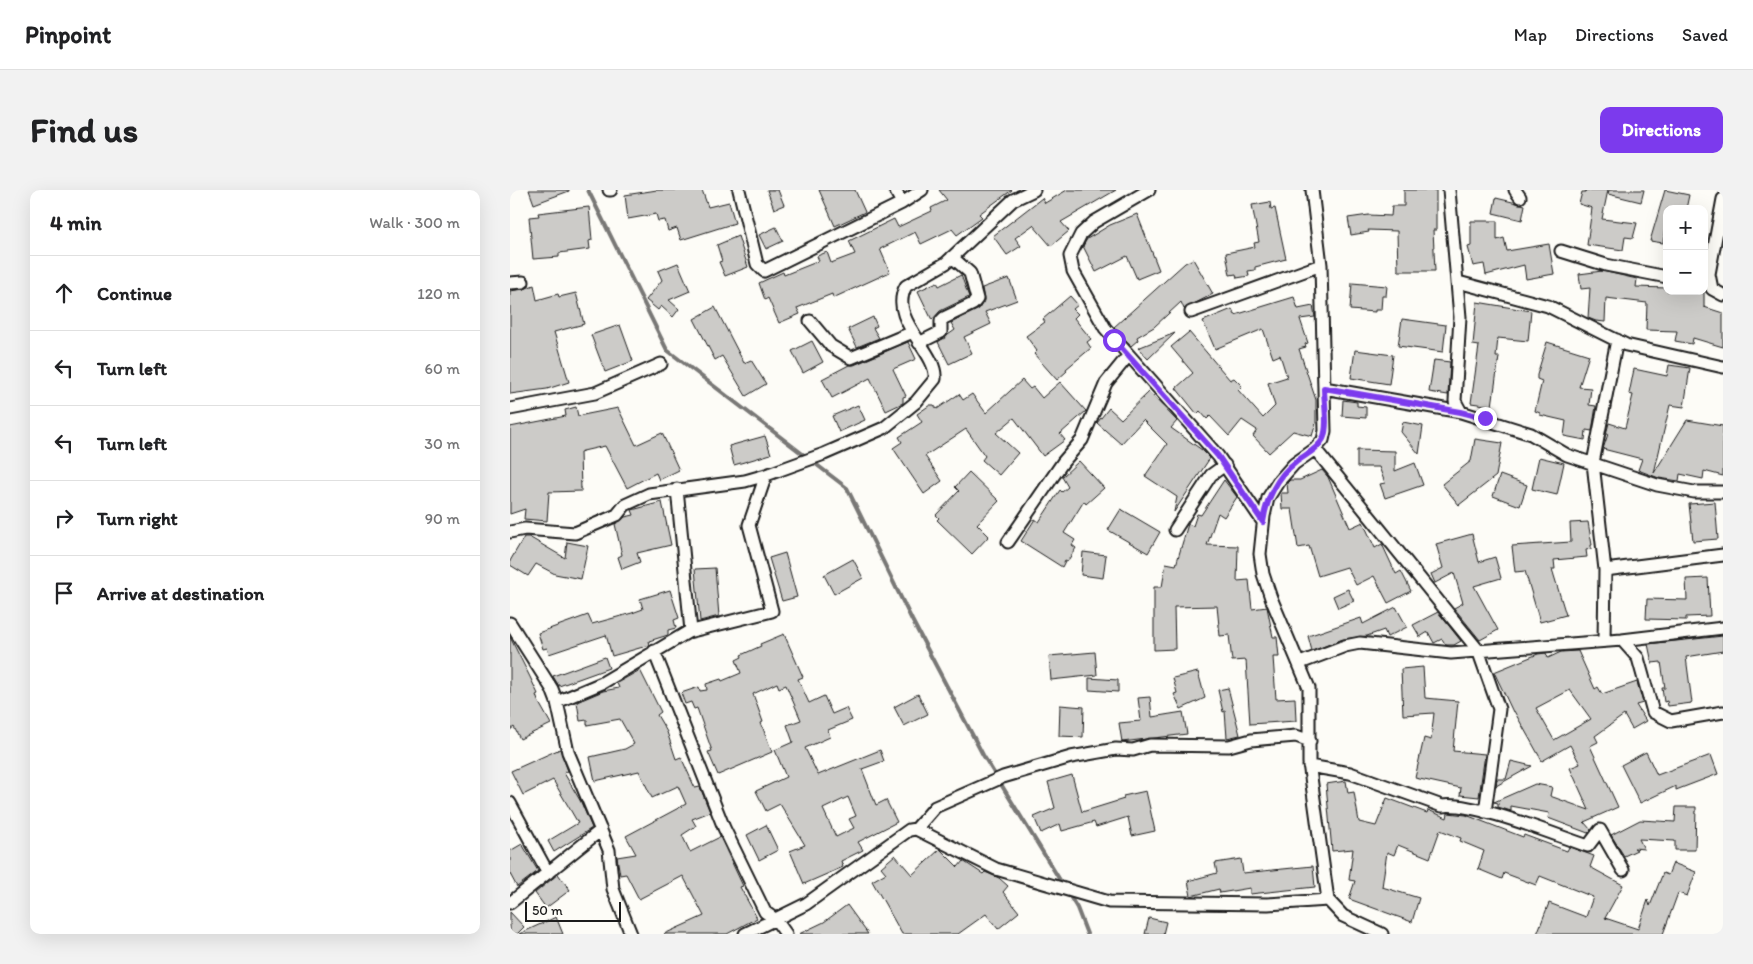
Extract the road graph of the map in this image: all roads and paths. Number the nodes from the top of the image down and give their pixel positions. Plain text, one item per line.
1 (739, 190) edge
2 (895, 190) edge
3 (922, 190) edge
4 (1034, 190) edge
5 (1149, 190) edge
6 (1312, 190) edge
7 (1448, 190) edge
8 (1723, 199) edge
9 (902, 203) junction
10 (1561, 251) dead end
11 (952, 257) junction
12 (1321, 265) junction
13 (1663, 276) edge
14 (523, 282) dead end
15 (1458, 282) junction
16 (510, 283) edge
17 (1708, 288) edge
18 (1723, 294) edge
19 (1191, 312) dead end
20 (810, 321) dead end
21 (913, 332) junction
22 (1617, 340) junction
23 (919, 343) junction
24 (1128, 356) junction
25 (661, 364) dead end
26 (1723, 367) edge
27 (1324, 388) junction
28 (510, 409) edge
29 (1461, 412) junction
30 (1315, 449) junction
31 (1593, 463) junction
32 (1225, 465) junction
33 (766, 475) junction
34 (677, 490) junction
35 (1723, 492) edge
36 (1263, 522) junction
37 (1174, 530) dead end
38 (510, 532) edge
39 (1008, 542) dead end
40 (1723, 555) edge
41 (1605, 570) junction
42 (510, 623) edge
43 (1723, 628) edge
44 (691, 631) junction
45 (1622, 640) junction
46 (1604, 641) junction
47 (654, 650) junction
48 (1478, 650) junction
49 (1300, 663) junction
50 (557, 702) junction
51 (1723, 712) edge
52 (1310, 741) junction
53 (1309, 766) junction
54 (510, 803) edge
55 (1485, 812) junction
56 (916, 829) junction
57 (601, 830) junction
58 (1623, 870) dead end
59 (548, 873) junction
60 (1328, 900) junction
61 (510, 903) edge
62 (776, 920) junction
63 (631, 934) edge
64 (745, 934) edge
65 (786, 934) edge
66 (1382, 934) edge

1 - 9 street
2 - 9 street
3 - 9 street
4 - 11 street
5 - 24 street
6 - 12 street
7 - 15 street
8 - 17 street
10 - 13 street
11 - 21 street
11 - 23 street
12 - 19 street
12 - 27 street
14 - 16 street
15 - 22 street
15 - 29 street
17 - 18 street
20 - 21 street
21 - 23 street
22 - 26 street
22 - 31 street
23 - 33 street
24 - 32 street
24 - 39 street
25 - 28 street
27 - 29 street
27 - 30 street
29 - 31 street
30 - 36 street
30 - 48 street
31 - 35 street
31 - 41 street
32 - 36 street
32 - 37 street
33 - 34 street
33 - 44 street
34 - 38 street
34 - 44 street
36 - 49 street
40 - 41 street
41 - 46 street
42 - 50 street
43 - 45 street
44 - 47 street
45 - 46 street
45 - 51 street
46 - 48 street
47 - 50 street
47 - 62 street
48 - 49 street
48 - 55 street
49 - 52 street
50 - 57 street
52 - 53 street
52 - 56 street
53 - 55 street
53 - 60 street
54 - 59 street
55 - 58 street
56 - 60 street
56 - 62 street
57 - 59 street
57 - 63 street
59 - 61 street
60 - 66 street
62 - 64 street
62 - 65 street

